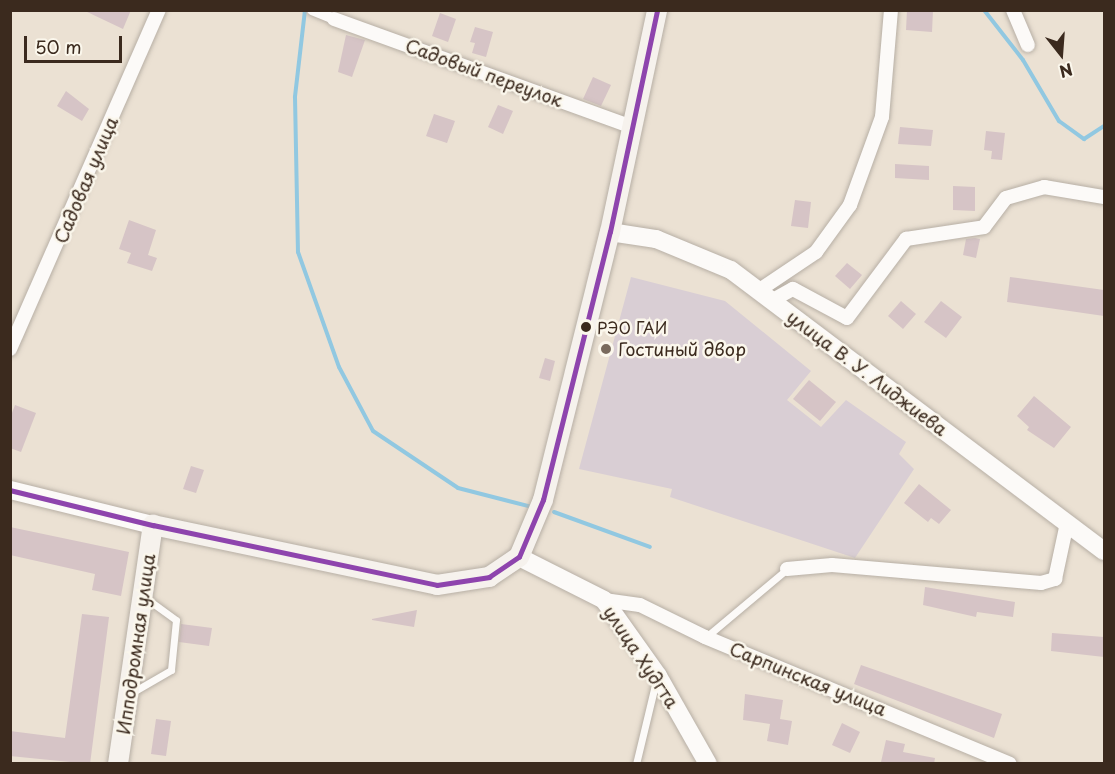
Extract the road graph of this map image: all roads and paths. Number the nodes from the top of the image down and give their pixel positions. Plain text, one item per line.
1 (159, 10) edge
2 (657, 10) edge
3 (891, 10) edge
4 (1013, 10) edge
5 (313, 11) edge
6 (334, 19) joint
7 (1028, 45) dead end
8 (633, 127) junction
9 (1104, 197) edge
10 (610, 232) junction
11 (764, 296) junction
12 (10, 349) edge
13 (10, 490) edge
14 (1067, 523) junction
15 (153, 525) junction
16 (1104, 551) edge
17 (519, 557) junction
18 (787, 569) joint
19 (142, 596) junction
20 (604, 600) junction
21 (705, 637) junction
22 (658, 676) junction
23 (128, 694) junction
24 (118, 764) edge
25 (636, 764) edge
26 (708, 764) edge
27 (1010, 764) edge

1 - 12 street, Садовая улица
2 - 8 main road
3 - 11 street
4 - 7 street
5 - 6 street
6 - 8 street, Садовый переулок
8 - 10 main road
9 - 11 street
10 - 11 street, улица В. У. Лиджиева
10 - 17 main road
11 - 14 street, улица В. У. Лиджиева
13 - 15 street
14 - 16 street, улица В. У. Лиджиева
14 - 18 street
15 - 17 main road
15 - 19 main road, Ипподромная улица
17 - 20 street, улица Худгта
18 - 21 lane
19 - 23 main road, Ипподромная улица
19 - 23 lane
20 - 21 street, Сарпинская улица
20 - 22 street, улица Худгта
21 - 27 street, Сарпинская улица
22 - 25 lane
22 - 26 street, улица Худгта
23 - 24 main road, Ипподромная улица

